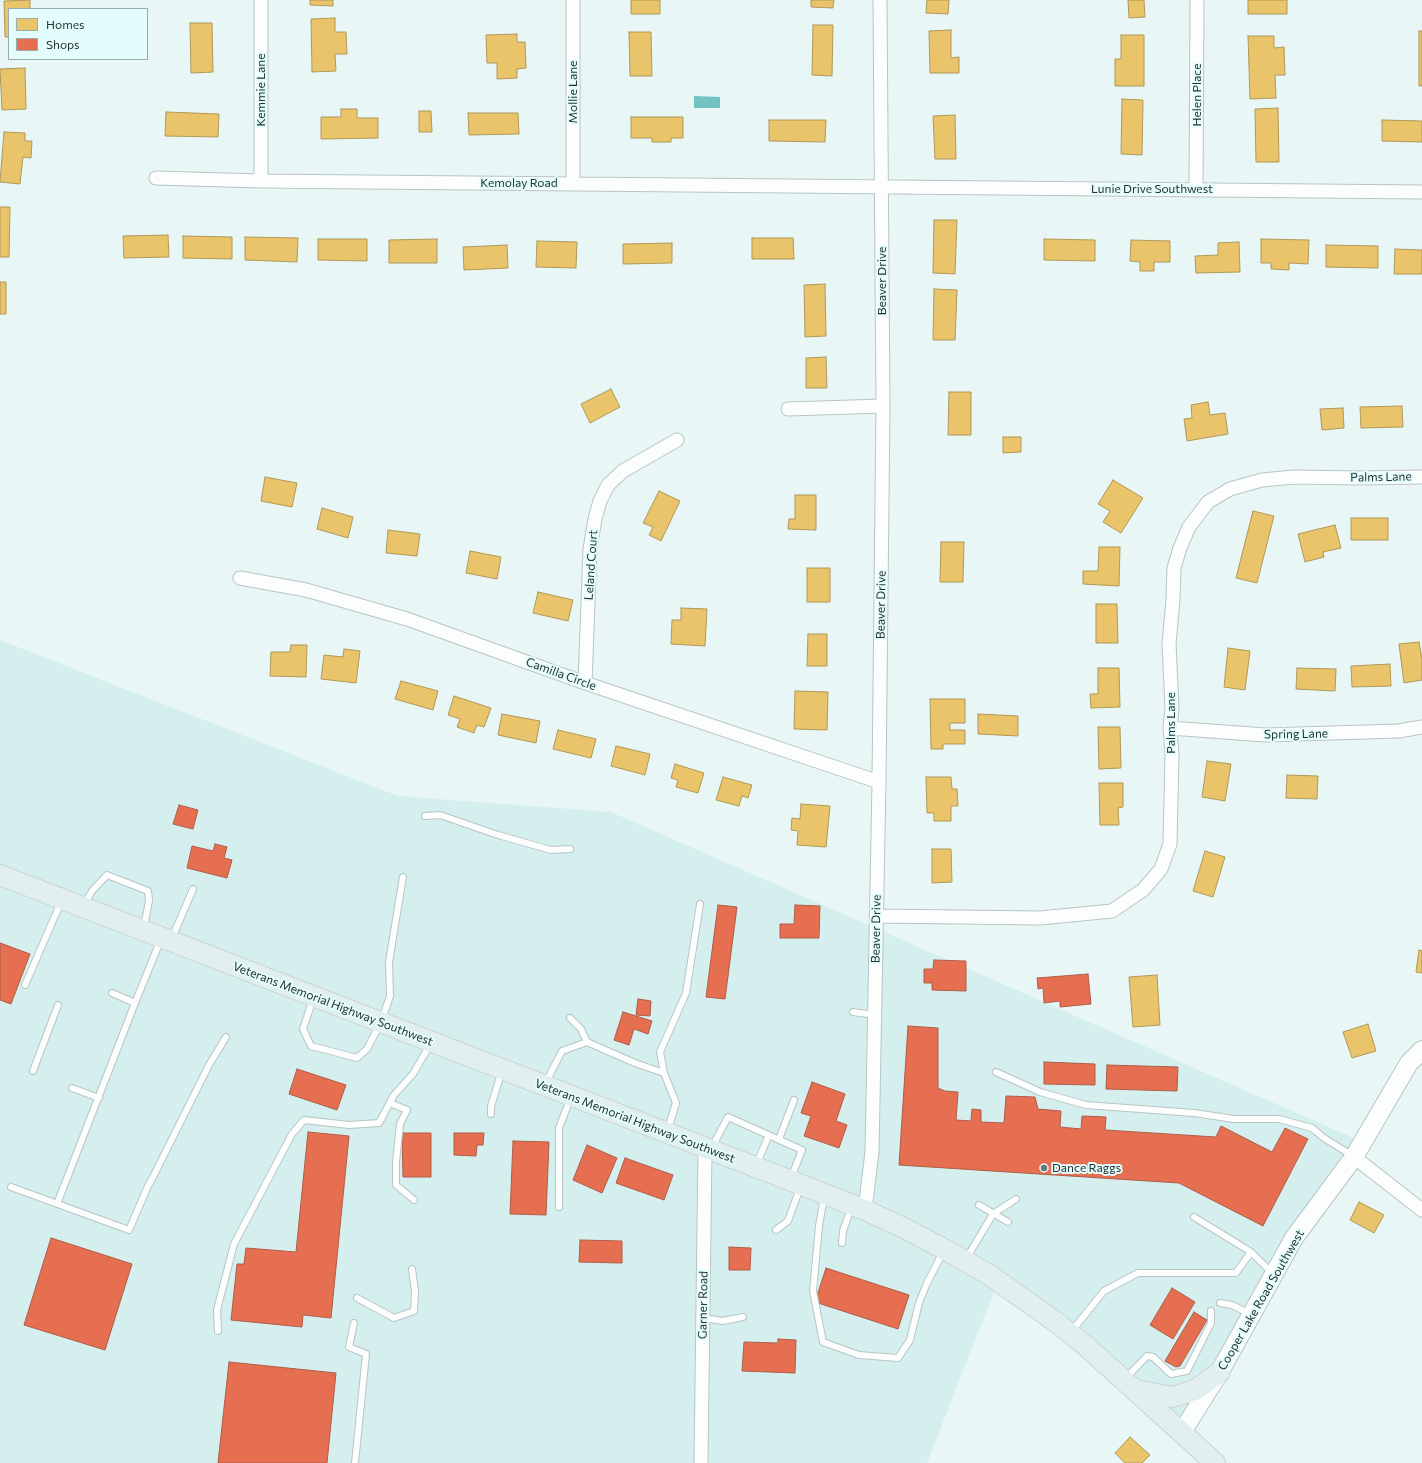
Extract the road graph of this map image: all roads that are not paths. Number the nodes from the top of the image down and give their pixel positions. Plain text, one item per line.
1 (261, 0) edge
2 (573, 0) edge
3 (880, 0) edge
4 (1197, 0) edge
5 (156, 178) dead end
6 (261, 181) junction
7 (573, 183) junction
8 (882, 187) junction
9 (1196, 190) junction
10 (1422, 192) edge
11 (883, 406) junction
12 (788, 409) dead end
13 (677, 440) dead end
14 (1422, 476) edge
15 (240, 578) dead end
16 (585, 683) junction
17 (1422, 727) edge
18 (1170, 728) junction
19 (879, 782) junction
20 (425, 816) dead end
21 (570, 849) dead end
22 (0, 875) edge
23 (403, 877) dead end
24 (193, 889) dead end
25 (62, 899) junction
26 (700, 904) dead end
27 (83, 907) junction
28 (876, 916) junction
29 (143, 930) junction
30 (166, 940) junction
31 (25, 985) dead end
32 (112, 993) dead end
33 (314, 997) junction
34 (135, 1003) junction
35 (58, 1005) dead end
36 (853, 1012) dead end
37 (875, 1015) junction
38 (570, 1018) dead end
39 (381, 1022) junction
40 (226, 1037) dead end
41 (432, 1042) junction
42 (587, 1042) junction
43 (1422, 1050) edge
44 (502, 1069) junction
45 (33, 1071) dead end
46 (996, 1072) dead end
47 (664, 1073) junction
48 (544, 1085) junction
49 (72, 1088) dead end
50 (571, 1096) junction
51 (99, 1098) junction
52 (794, 1100) dead end
53 (390, 1103) junction
54 (491, 1114) dead end
55 (667, 1133) junction
56 (769, 1135) junction
57 (779, 1139) junction
58 (708, 1149) junction
59 (1354, 1157) junction
60 (755, 1166) junction
61 (795, 1182) junction
62 (11, 1187) dead end
63 (824, 1194) junction
64 (1016, 1199) dead end
65 (414, 1200) dead end
66 (57, 1204) junction
67 (979, 1205) dead end
68 (560, 1207) dead end
69 (858, 1207) junction
70 (1422, 1210) edge
71 (994, 1214) junction
72 (1194, 1217) dead end
73 (1008, 1222) dead end
74 (776, 1230) dead end
75 (842, 1243) dead end
76 (944, 1249) junction
77 (1251, 1252) junction
78 (965, 1261) junction
79 (412, 1269) dead end
80 (1274, 1274) junction
81 (357, 1298) dead end
82 (1220, 1303) dead end
83 (1211, 1311) dead end
84 (1251, 1315) junction
85 (743, 1317) dead end
86 (703, 1318) junction
87 (354, 1323) dead end
88 (218, 1331) dead end
89 (1070, 1334) junction
90 (1219, 1373) junction
91 (1130, 1385) junction
92 (1182, 1432) junction
93 (355, 1463) edge
94 (701, 1463) edge
95 (1215, 1463) edge

1 - 6 street, Kemmie Lane
2 - 7 street, Mollie Lane
3 - 8 street, Beaver Drive
4 - 9 street, Helen Place
5 - 6 street, Kemolay Road
6 - 7 street, Kemolay Road
7 - 8 street, Kemolay Road
8 - 9 street, Lunie Drive Southwest
8 - 11 street, Beaver Drive
9 - 10 street, Lunie Drive Southwest
11 - 12 street
11 - 19 street, Beaver Drive
13 - 16 street, Leland Court
14 - 18 street, Palms Lane
15 - 16 street, Camilla Circle
16 - 19 street, Camilla Circle
17 - 18 street, Spring Lane
18 - 28 street, Palms Lane
19 - 28 street, Beaver Drive
20 - 21 lane
22 - 25 main road, Veterans Memorial Highway Southwest
23 - 39 lane
24 - 30 lane
25 - 27 main road, Veterans Memorial Highway Southwest
25 - 31 lane
26 - 47 lane
27 - 29 main road, Veterans Memorial Highway Southwest
27 - 29 lane
28 - 37 street, Beaver Drive
29 - 30 main road, Veterans Memorial Highway Southwest
30 - 33 main road, Veterans Memorial Highway Southwest
30 - 34 lane
32 - 34 lane
33 - 39 main road, Veterans Memorial Highway Southwest
33 - 39 lane
34 - 51 lane
35 - 45 lane
36 - 37 lane
37 - 69 street, Beaver Drive
38 - 42 lane
39 - 41 main road, Veterans Memorial Highway Southwest
40 - 66 lane
41 - 44 main road, Veterans Memorial Highway Southwest
41 - 53 lane
42 - 47 lane
42 - 48 lane
43 - 59 street, Cooper Lake Road Southwest
44 - 48 main road, Veterans Memorial Highway Southwest
44 - 54 lane
46 - 59 lane
47 - 55 lane
48 - 50 main road, Veterans Memorial Highway Southwest
49 - 51 lane
50 - 55 main road, Veterans Memorial Highway Southwest
50 - 68 lane
51 - 66 lane
52 - 57 lane
53 - 65 lane
53 - 88 lane
55 - 58 main road, Veterans Memorial Highway Southwest
56 - 57 lane
56 - 58 lane
56 - 60 lane
57 - 61 lane
58 - 60 main road, Veterans Memorial Highway Southwest
58 - 86 street, Garner Road
59 - 70 street
59 - 80 street, Cooper Lake Road Southwest
60 - 61 main road, Veterans Memorial Highway Southwest
61 - 63 main road, Veterans Memorial Highway Southwest
61 - 74 lane
62 - 66 lane
63 - 69 main road, Veterans Memorial Highway Southwest
63 - 76 lane
64 - 71 lane
67 - 71 lane
69 - 75 lane
69 - 76 main road, Veterans Memorial Highway Southwest
71 - 73 lane
71 - 78 lane
72 - 77 lane
76 - 78 main road, Veterans Memorial Highway Southwest
77 - 80 lane
77 - 89 lane
78 - 89 main road, Veterans Memorial Highway Southwest
79 - 81 lane
80 - 84 street, Cooper Lake Road Southwest
82 - 84 lane
83 - 91 lane
84 - 90 street, Cooper Lake Road Southwest
85 - 86 lane
86 - 94 street, Garner Road
87 - 93 lane
89 - 91 main road, Veterans Memorial Highway Southwest
90 - 91 main road
90 - 92 street, Cooper Lake Road Southwest
91 - 92 main road, Veterans Memorial Highway Southwest
92 - 95 main road, Veterans Memorial Highway Southwest

